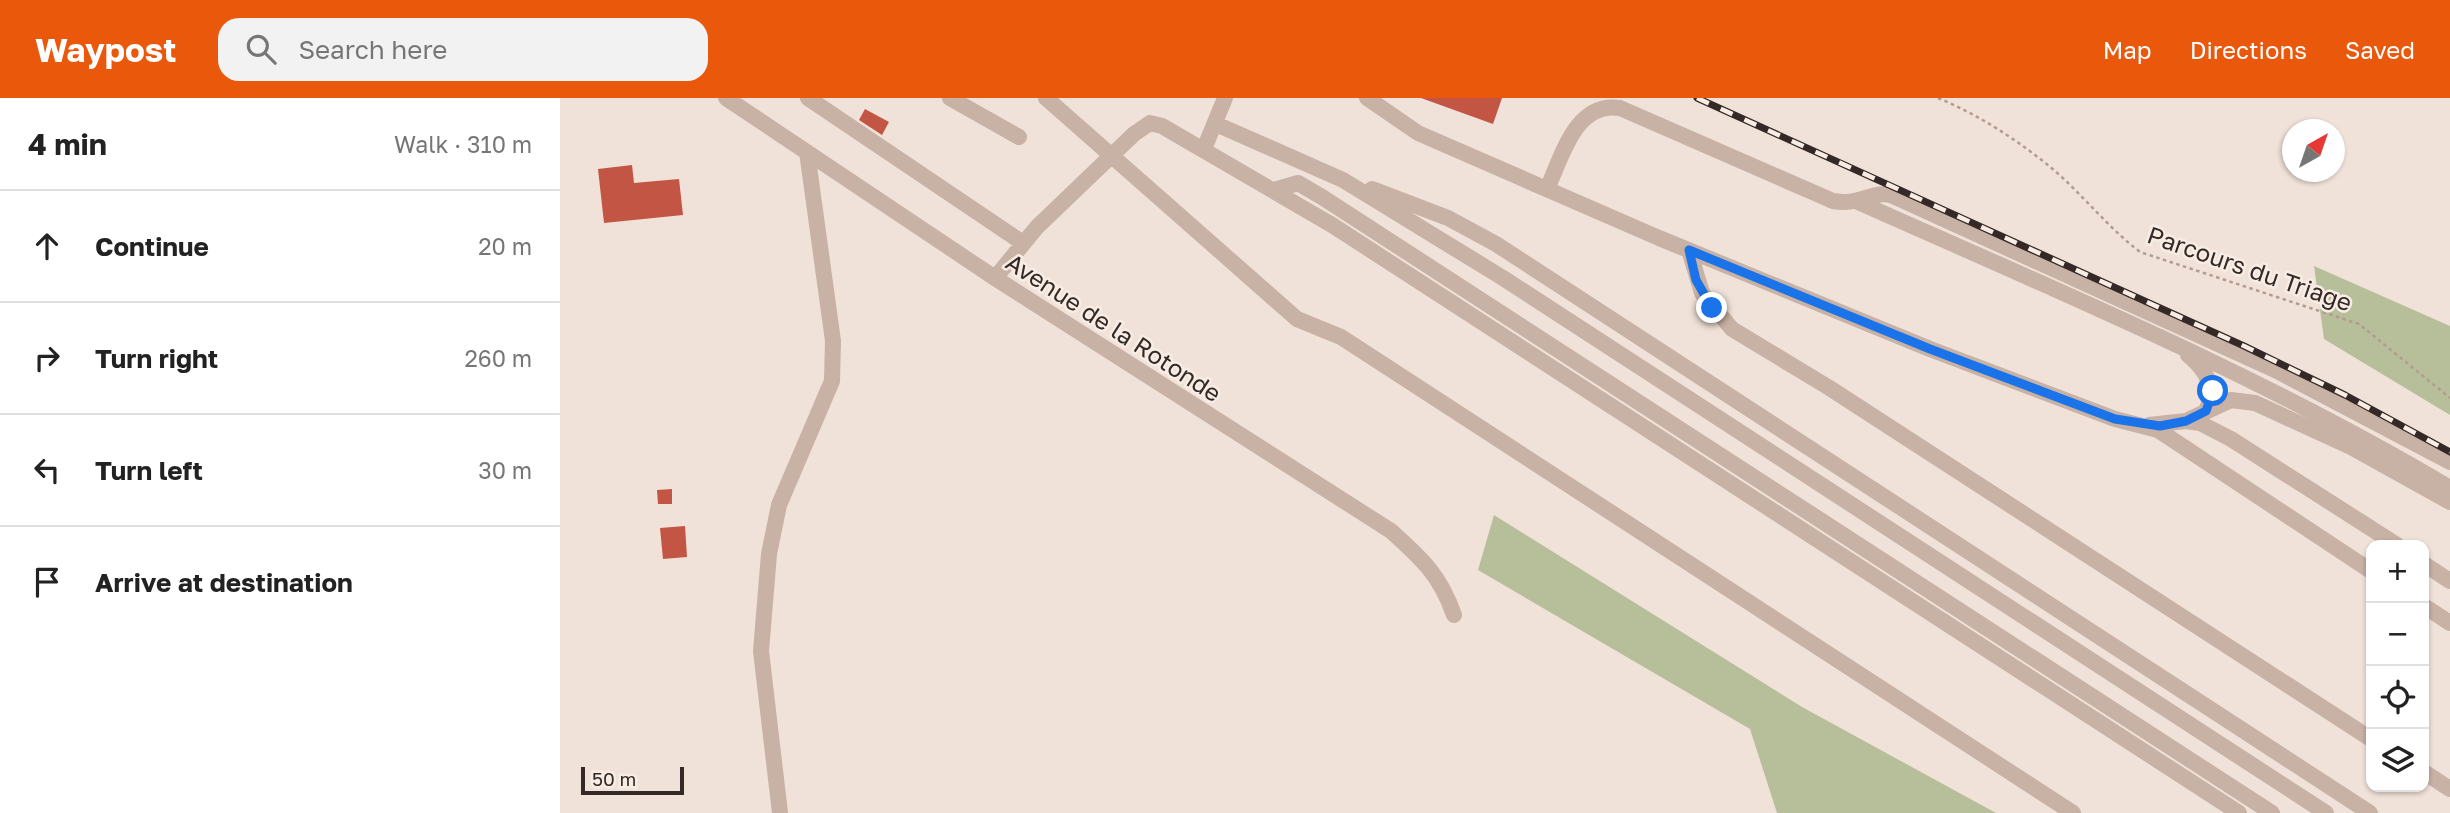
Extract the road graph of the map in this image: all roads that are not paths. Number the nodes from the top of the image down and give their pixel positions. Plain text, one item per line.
1 (726, 98) edge
2 (808, 98) edge
3 (950, 98) edge
4 (1046, 98) edge
5 (1225, 98) edge
6 (1367, 98) edge
7 (1216, 124) junction
8 (1019, 137) dead end
9 (1204, 149) junction
10 (807, 152) junction
11 (1111, 155) junction
12 (1343, 180) junction
13 (1275, 190) junction
14 (1547, 190) junction
15 (1858, 202) junction
16 (1023, 243) junction
17 (1689, 250) junction
18 (995, 278) junction
19 (2172, 344) junction
20 (1670, 359) junction
21 (1659, 379) junction
22 (2206, 411) junction
23 (2186, 421) junction
24 (2146, 425) junction
25 (2450, 462) edge
26 (2450, 488) edge
27 (2450, 502) edge
28 (2389, 540) edge
29 (2429, 567) edge
30 (2366, 568) edge
31 (2450, 580) edge
32 (2429, 609) edge
33 (1454, 615) dead end
34 (2450, 623) edge
35 (2366, 736) edge
36 (2429, 775) edge
37 (2450, 789) edge
38 (780, 813) edge
39 (2073, 813) edge
40 (2239, 813) edge
41 (2272, 813) edge
42 (2326, 813) edge
43 (2370, 813) edge

1 - 10 street, Avenue de la Rotonde
2 - 16 street
3 - 8 street
4 - 11 street
5 - 7 street
6 - 14 street
7 - 9 street
7 - 12 street
9 - 11 street
9 - 13 street
10 - 18 street, Avenue de la Rotonde
10 - 38 street
11 - 16 street
11 - 39 street
12 - 20 street
12 - 21 street
13 - 40 street
13 - 41 street
14 - 15 street
14 - 17 street
15 - 19 street
15 - 25 street
16 - 18 street
17 - 24 street
17 - 35 street
18 - 33 street, Avenue de la Rotonde
19 - 22 street
19 - 26 street
20 - 21 street
20 - 43 street
21 - 42 street
22 - 23 street
22 - 27 street
23 - 24 street
23 - 28 street
24 - 30 street
29 - 31 street
32 - 34 street
36 - 37 street

